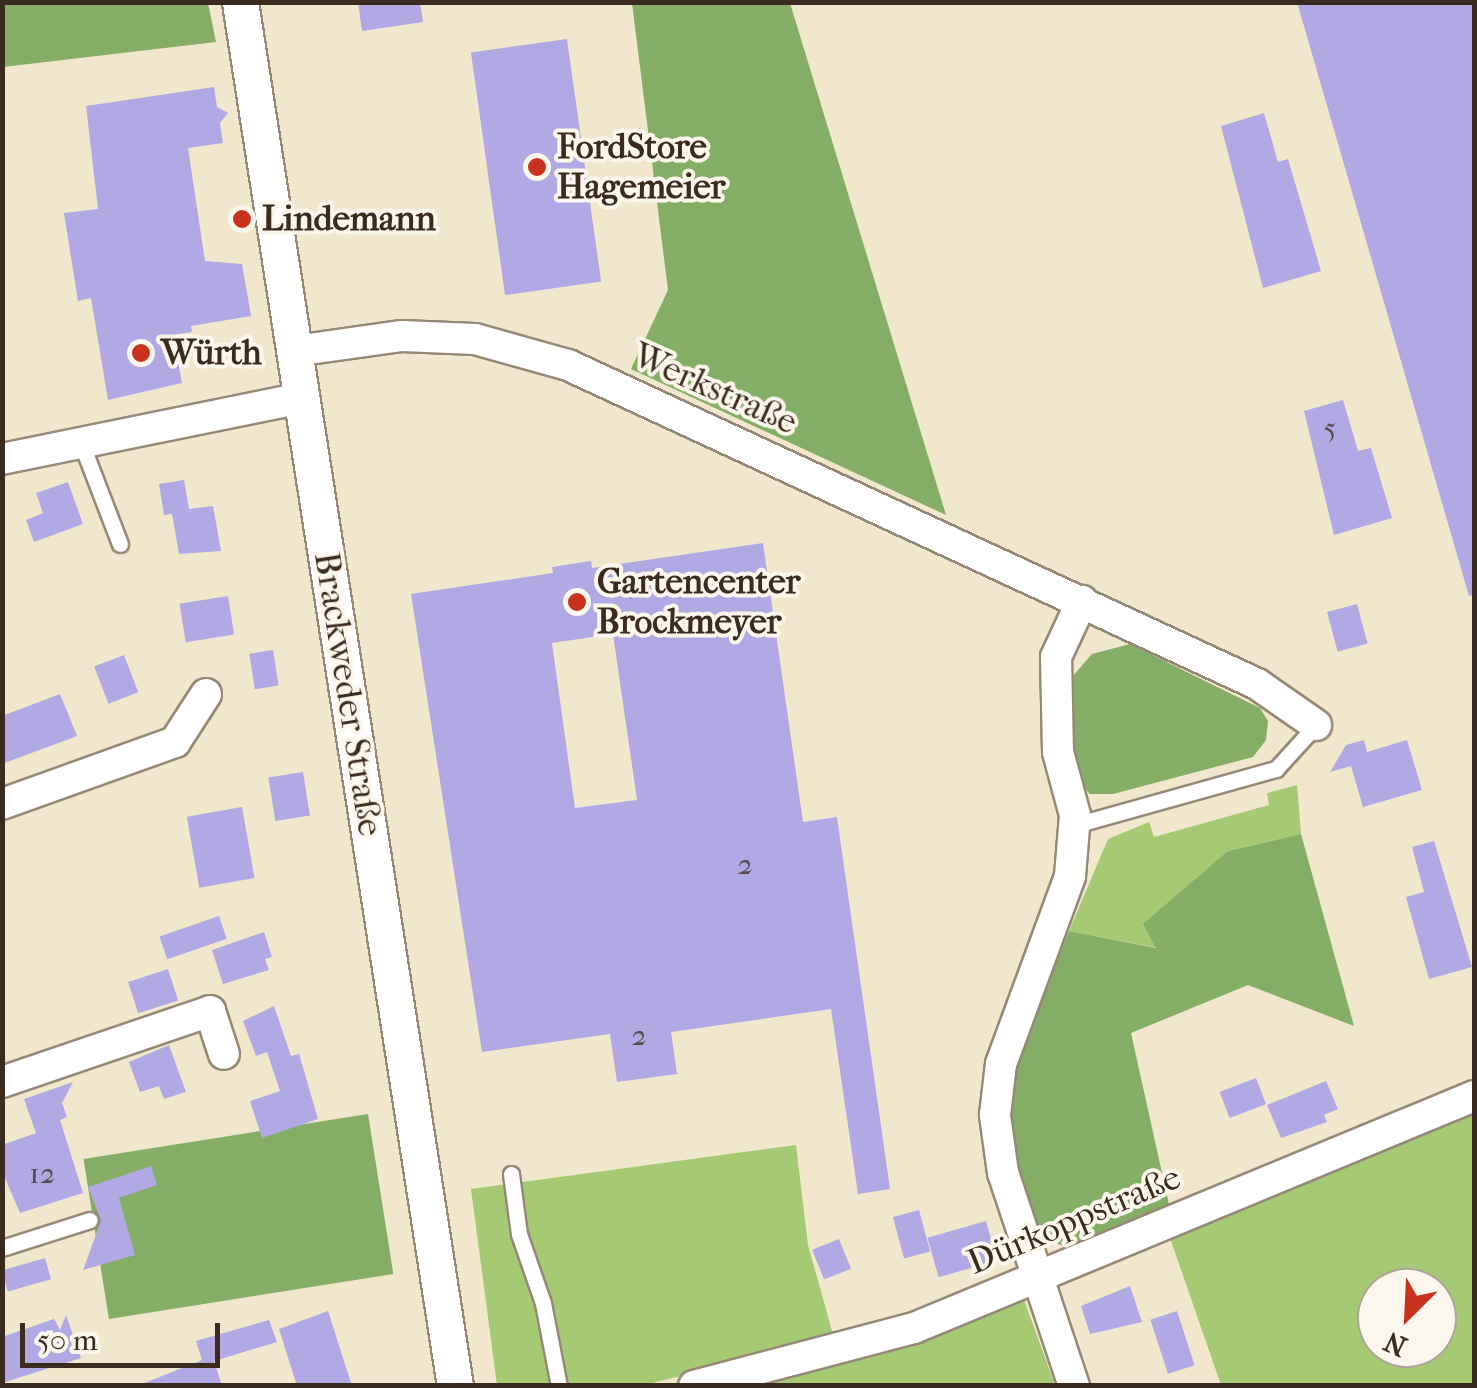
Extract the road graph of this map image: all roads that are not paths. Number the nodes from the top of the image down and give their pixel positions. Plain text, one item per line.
1 (240, 2) edge
2 (295, 351) junction
3 (302, 398) junction
4 (82, 445) junction
5 (2, 460) edge
6 (120, 544) dead end
7 (1082, 601) junction
8 (206, 694) dead end
9 (1316, 725) joint
10 (2, 804) edge
11 (1076, 825) junction
12 (224, 1054) dead end
13 (2, 1082) edge
14 (1474, 1096) edge
15 (511, 1174) dead end
16 (90, 1220) dead end
17 (2, 1248) edge
18 (1039, 1273) junction
19 (455, 1386) edge
20 (559, 1386) edge
21 (694, 1386) edge
22 (1074, 1386) edge

1 - 2 street, Brackweder Straße
2 - 3 street, Brackweder Straße
2 - 7 street, Werkstraße
3 - 4 street
3 - 19 street, Brackweder Straße
4 - 5 street
4 - 6 lane
7 - 9 street, Werkstraße
7 - 11 street
8 - 10 street
9 - 11 lane
11 - 18 street
12 - 13 street
14 - 18 street, Dürkoppstraße
15 - 20 lane
16 - 17 lane
18 - 21 street, Dürkoppstraße
18 - 22 street

